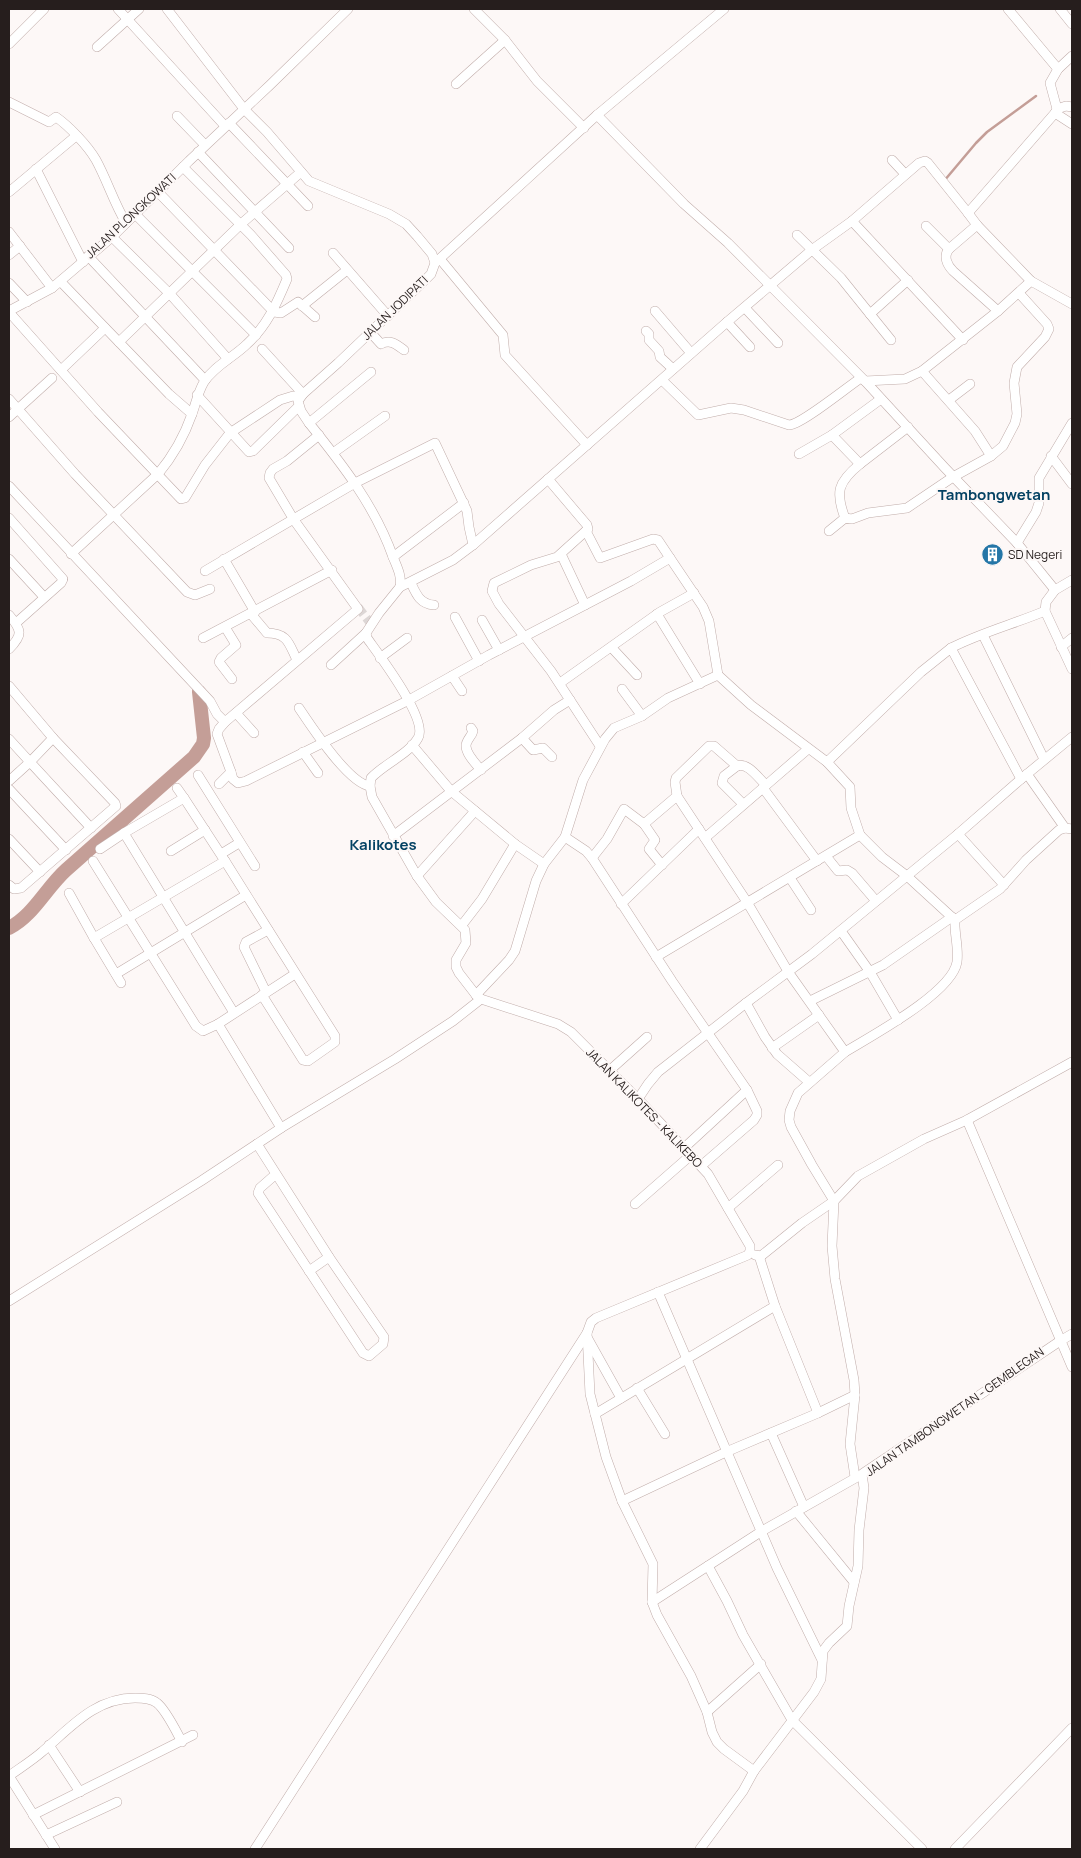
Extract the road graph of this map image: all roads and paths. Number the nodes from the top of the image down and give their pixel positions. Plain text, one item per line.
1 (44, 9) edge
2 (118, 9) edge
3 (139, 9) edge
4 (166, 9) edge
5 (348, 9) edge
6 (474, 9) edge
7 (724, 9) edge
8 (1008, 9) edge
9 (1060, 9) edge
10 (128, 19) junction
11 (1072, 24) edge
12 (505, 40) junction
13 (9, 44) edge
14 (97, 47) dead end
15 (1070, 60) edge
16 (1058, 69) junction
17 (456, 84) dead end
18 (9, 102) edge
19 (1072, 107) edge
20 (244, 109) junction
21 (1056, 111) junction
22 (597, 115) junction
23 (177, 116) dead end
24 (227, 124) junction
25 (1072, 124) edge
26 (584, 128) junction
27 (76, 136) junction
28 (202, 149) junction
29 (892, 160) dead end
30 (183, 167) junction
31 (36, 169) junction
32 (301, 172) junction
33 (905, 174) junction
34 (287, 184) junction
35 (9, 192) edge
36 (158, 192) junction
37 (308, 206) dead end
38 (255, 211) junction
39 (968, 213) junction
40 (135, 214) junction
41 (852, 221) junction
42 (126, 223) junction
43 (241, 224) junction
44 (976, 225) junction
45 (926, 226) dead end
46 (9, 232) edge
47 (797, 235) dead end
48 (112, 237) junction
49 (20, 246) junction
50 (290, 248) dead end
51 (813, 249) junction
52 (949, 249) junction
53 (215, 250) junction
54 (333, 253) dead end
55 (9, 255) edge
56 (86, 259) junction
57 (437, 261) junction
58 (347, 270) junction
59 (192, 272) junction
60 (908, 280) junction
61 (1031, 281) junction
62 (61, 282) junction
63 (9, 283) edge
64 (770, 286) junction
65 (52, 288) junction
66 (1019, 293) junction
67 (170, 294) junction
68 (27, 302) junction
69 (1072, 304) edge
70 (302, 306) junction
71 (744, 308) junction
72 (9, 311) edge
73 (656, 311) dead end
74 (998, 311) junction
75 (274, 312) junction
76 (870, 314) junction
77 (315, 316) dead end
78 (388, 316) junction
79 (146, 317) junction
80 (727, 322) junction
81 (105, 328) junction
82 (646, 331) dead end
83 (370, 332) junction
84 (256, 335) junction
85 (891, 340) dead end
86 (963, 340) junction
87 (118, 342) junction
88 (778, 343) dead end
89 (750, 347) dead end
90 (262, 349) dead end
91 (404, 350) dead end
92 (691, 353) junction
93 (228, 358) junction
94 (673, 368) junction
95 (61, 370) junction
96 (922, 371) junction
97 (371, 372) dead end
98 (52, 378) dead end
99 (863, 379) junction
100 (205, 380) junction
101 (662, 380) junction
102 (970, 384) dead end
103 (197, 395) junction
104 (300, 399) junction
105 (881, 399) junction
106 (9, 400) edge
107 (948, 400) junction
108 (18, 409) junction
109 (192, 414) junction
110 (385, 416) dead end
111 (9, 417) edge
112 (309, 423) junction
113 (1072, 423) edge
114 (908, 427) junction
115 (230, 432) junction
116 (832, 434) junction
117 (319, 435) junction
118 (587, 445) junction
119 (333, 453) junction
120 (799, 454) dead end
121 (991, 456) junction
122 (1051, 456) junction
123 (860, 464) junction
124 (158, 474) junction
125 (954, 477) junction
126 (548, 479) junction
127 (355, 483) junction
128 (1072, 484) edge
129 (9, 486) edge
130 (464, 503) junction
131 (113, 515) junction
132 (9, 518) edge
133 (844, 518) junction
134 (294, 520) junction
135 (586, 531) junction
136 (829, 531) dead end
137 (1017, 543) junction
138 (473, 545) junction
139 (71, 554) junction
140 (561, 554) junction
141 (394, 557) junction
142 (670, 558) junction
143 (9, 559) edge
144 (224, 559) junction
145 (332, 570) junction
146 (205, 571) dead end
147 (1072, 580) edge
148 (410, 583) junction
149 (400, 587) junction
150 (210, 589) dead end
151 (1055, 590) junction
152 (694, 593) junction
153 (44, 597) junction
154 (434, 605) dead end
155 (584, 606) junction
156 (1045, 611) junction
157 (253, 613) junction
158 (657, 614) junction
159 (9, 615) edge
160 (455, 617) dead end
161 (482, 620) dead end
162 (16, 623) junction
163 (225, 627) junction
164 (366, 633) junction
165 (982, 635) junction
166 (526, 637) junction
167 (203, 638) dead end
168 (407, 638) dead end
169 (1072, 638) edge
170 (1061, 647) junction
171 (612, 648) junction
172 (951, 648) junction
173 (9, 649) edge
174 (499, 650) junction
175 (380, 658) junction
176 (297, 660) junction
177 (479, 662) junction
178 (331, 664) dead end
179 (1072, 669) edge
180 (637, 675) dead end
181 (718, 675) junction
182 (452, 676) junction
183 (232, 679) dead end
184 (560, 683) junction
185 (700, 684) junction
186 (9, 686) edge
187 (622, 689) dead end
188 (462, 691) dead end
189 (409, 700) junction
190 (570, 700) junction
191 (299, 708) dead end
192 (236, 713) junction
193 (642, 716) junction
194 (225, 722) junction
195 (472, 728) dead end
196 (254, 733) dead end
197 (1072, 737) edge
198 (53, 738) junction
199 (522, 738) junction
200 (9, 739) edge
201 (323, 742) junction
202 (412, 745) junction
203 (600, 746) junction
204 (808, 749) junction
205 (303, 752) junction
206 (552, 757) dead end
207 (1044, 759) junction
208 (30, 762) junction
209 (827, 762) junction
210 (737, 766) junction
211 (481, 770) junction
212 (230, 772) junction
213 (318, 773) dead end
214 (198, 775) dead end
215 (1024, 776) junction
216 (9, 781) edge
217 (219, 784) dead end
218 (370, 786) junction
219 (765, 786) junction
220 (177, 788) dead end
221 (9, 789) edge
222 (451, 791) junction
223 (677, 796) junction
224 (184, 798) junction
225 (743, 804) junction
226 (475, 811) junction
227 (644, 824) junction
228 (91, 828) junction
229 (1069, 828) edge
230 (699, 829) junction
231 (205, 830) junction
232 (124, 833) junction
233 (958, 834) junction
234 (860, 835) junction
235 (393, 836) junction
236 (565, 837) junction
237 (705, 838) junction
238 (9, 839) edge
239 (239, 843) junction
240 (516, 844) junction
241 (100, 849) dead end
242 (66, 850) junction
243 (172, 851) dead end
244 (826, 856) junction
245 (223, 858) junction
246 (592, 858) junction
247 (92, 861) dead end
248 (817, 861) junction
249 (544, 864) junction
250 (662, 864) junction
251 (255, 866) dead end
252 (40, 872) junction
253 (417, 876) junction
254 (907, 876) junction
255 (790, 878) junction
256 (9, 885) edge
257 (1004, 885) junction
258 (69, 893) dead end
259 (246, 895) junction
260 (163, 897) junction
261 (876, 901) junction
262 (746, 902) junction
263 (621, 904) junction
264 (811, 910) dead end
265 (128, 918) junction
266 (954, 918) junction
267 (462, 925) junction
268 (268, 930) junction
269 (841, 931) junction
270 (186, 933) junction
271 (94, 938) junction
272 (151, 954) junction
273 (656, 957) junction
274 (870, 972) junction
275 (789, 973) junction
276 (116, 974) junction
277 (295, 974) junction
278 (121, 983) dead end
279 (264, 994) junction
280 (479, 997) junction
281 (810, 1001) junction
282 (746, 1003) junction
283 (234, 1013) junction
284 (819, 1015) junction
285 (898, 1020) junction
286 (218, 1024) junction
287 (708, 1034) junction
288 (647, 1037) dead end
289 (772, 1048) junction
290 (845, 1052) junction
291 (1072, 1062) edge
292 (609, 1071) junction
293 (809, 1082) junction
294 (747, 1090) junction
295 (638, 1098) junction
296 (967, 1120) junction
297 (280, 1128) junction
298 (257, 1144) junction
299 (684, 1148) junction
300 (691, 1155) junction
301 (778, 1165) dead end
302 (701, 1166) junction
303 (276, 1174) junction
304 (834, 1200) junction
305 (635, 1204) dead end
306 (728, 1208) junction
307 (748, 1255) junction
308 (760, 1256) junction
309 (329, 1257) junction
310 (309, 1271) junction
311 (658, 1292) junction
312 (9, 1301) edge
313 (775, 1306) junction
314 (1072, 1334) edge
315 (587, 1335) junction
316 (1060, 1341) junction
317 (686, 1358) junction
318 (1072, 1367) edge
319 (637, 1388) junction
320 (855, 1395) junction
321 (621, 1398) junction
322 (818, 1413) junction
323 (594, 1414) junction
324 (771, 1433) junction
325 (665, 1434) dead end
326 (726, 1452) junction
327 (859, 1476) junction
328 (622, 1501) junction
329 (800, 1509) junction
330 (762, 1531) junction
331 (708, 1566) junction
332 (854, 1582) junction
333 (652, 1602) junction
334 (822, 1660) junction
335 (761, 1664) junction
336 (707, 1712) junction
337 (792, 1720) junction
338 (1072, 1728) edge
339 (193, 1736) dead end
340 (182, 1742) junction
341 (49, 1745) junction
342 (754, 1771) junction
343 (9, 1776) edge
344 (80, 1792) junction
345 (117, 1802) dead end
346 (33, 1815) junction
347 (46, 1835) junction
348 (55, 1849) edge
349 (255, 1849) edge
350 (700, 1849) edge
351 (922, 1849) edge
352 (955, 1849) edge

1 - 13 street
2 - 10 street
3 - 10 street
4 - 20 street, JALAN JODIPATI
5 - 20 street, JALAN PLONGKOWATI
6 - 12 street
7 - 22 street
8 - 16 street
9 - 11 street
10 - 14 street
10 - 24 street
12 - 17 street
12 - 26 street
15 - 16 street
16 - 21 street
18 - 27 street
19 - 21 street
20 - 24 street, JALAN PLONGKOWATI
20 - 32 street, JALAN JODIPATI
21 - 25 street
21 - 39 street
22 - 26 street
22 - 64 street
23 - 28 street
24 - 28 street, JALAN PLONGKOWATI
24 - 34 street
26 - 57 street
27 - 31 street
27 - 42 street
28 - 30 street, JALAN PLONGKOWATI
28 - 38 street
29 - 33 street
30 - 36 street, JALAN PLONGKOWATI
30 - 43 street
31 - 35 street
31 - 56 street
32 - 34 street
32 - 57 street, JALAN JODIPATI
33 - 39 street
33 - 41 street
34 - 37 street
34 - 38 street
36 - 40 street, JALAN PLONGKOWATI
36 - 53 street
38 - 43 street
38 - 50 street
39 - 44 street
40 - 42 street, JALAN PLONGKOWATI
40 - 59 street
41 - 51 street
41 - 60 street
42 - 48 street, JALAN PLONGKOWATI
43 - 53 street
43 - 75 street
44 - 52 street
44 - 61 street
45 - 52 street
46 - 49 street
47 - 51 street
48 - 56 street, JALAN PLONGKOWATI
48 - 67 street
49 - 55 street
49 - 65 street
51 - 64 street
51 - 76 street
52 - 74 street
53 - 59 street
53 - 75 street
54 - 58 street
56 - 62 street, JALAN PLONGKOWATI
56 - 79 street
57 - 78 street, JALAN JODIPATI
57 - 118 street
58 - 70 street
58 - 78 street
59 - 67 street
59 - 84 street
60 - 76 street
60 - 86 street
61 - 66 street
61 - 69 street
62 - 65 street, JALAN PLONGKOWATI
62 - 81 street
63 - 68 street
64 - 71 street
64 - 99 street
65 - 68 street, JALAN PLONGKOWATI
66 - 74 street
66 - 121 street
67 - 79 street
67 - 93 street
68 - 72 street, JALAN PLONGKOWATI
70 - 75 street
70 - 77 street
71 - 80 street
71 - 88 street
72 - 95 street
73 - 92 street
74 - 86 street
75 - 84 street
76 - 85 street
78 - 83 street, JALAN JODIPATI
79 - 87 street
79 - 100 street
80 - 89 street
80 - 92 street
81 - 87 street
81 - 95 street
82 - 94 street
83 - 91 street
83 - 104 street, JALAN JODIPATI
84 - 93 street
86 - 96 street
87 - 109 street
90 - 104 street
92 - 94 street
93 - 100 street
94 - 101 street
95 - 124 street
96 - 99 street
96 - 107 street
97 - 112 street
98 - 108 street
99 - 101 street
99 - 105 street
100 - 103 street
101 - 118 street
102 - 107 street
103 - 109 street
103 - 115 street
104 - 112 street
104 - 115 street
104 - 115 street, JALAN JODIPATI
105 - 114 street
105 - 116 street
106 - 108 street
107 - 121 street
108 - 111 street
108 - 131 street
109 - 124 street
110 - 119 street
112 - 117 street
113 - 122 street
114 - 123 street
114 - 125 street
115 - 124 street
116 - 120 street
116 - 123 street
117 - 119 street
117 - 134 street
118 - 126 street
119 - 127 street
121 - 125 street
122 - 128 street
122 - 137 street
123 - 133 street
124 - 131 street
125 - 133 street
125 - 137 street
126 - 135 street
126 - 138 street
127 - 130 street
127 - 134 street
127 - 141 street
129 - 139 street
130 - 138 street
130 - 141 street
131 - 139 street
131 - 150 street
132 - 153 street
133 - 136 street
134 - 144 street
134 - 145 street
135 - 140 street
135 - 142 street
137 - 151 street
138 - 148 street
139 - 194 street
140 - 155 street
140 - 166 street
141 - 149 street
142 - 152 street
142 - 155 street
143 - 153 street
144 - 146 street
144 - 157 street
145 - 157 street
145 - 176 street
147 - 151 street
148 - 149 street
148 - 154 street
149 - 164 street
151 - 156 street
152 - 158 street
152 - 181 street
153 - 162 street
155 - 166 street
156 - 165 street
156 - 170 street
157 - 163 street
157 - 176 street
158 - 171 street
158 - 185 street
159 - 162 street
160 - 177 street
161 - 174 street
162 - 173 street
163 - 167 street
163 - 183 street
164 - 175 street
164 - 178 street
165 - 172 street
165 - 207 street
166 - 174 street
166 - 184 street
168 - 175 street
169 - 170 street
170 - 179 street
171 - 180 street
171 - 184 street
172 - 209 street
172 - 215 street
174 - 177 street
175 - 189 street
176 - 192 street
177 - 182 street
181 - 185 street
181 - 204 street
182 - 188 street
182 - 189 street
184 - 190 street
185 - 193 street
186 - 198 street
187 - 193 street
189 - 201 street
189 - 202 street
190 - 199 street
190 - 203 street
191 - 201 street
192 - 194 street
192 - 196 street
193 - 203 street
194 - 212 street
195 - 211 street
197 - 207 street
198 - 208 street
198 - 228 street
199 - 206 street
199 - 211 street
200 - 208 street
201 - 205 street
201 - 218 street
202 - 218 street
202 - 222 street
203 - 236 street
204 - 209 street
204 - 219 street
205 - 212 street
205 - 213 street
207 - 215 street
208 - 216 street
208 - 228 street
209 - 234 street
210 - 219 street
210 - 223 street
210 - 225 street
211 - 222 street
212 - 217 street
214 - 239 street
215 - 229 street
215 - 233 street
218 - 235 street
219 - 225 street
219 - 248 street
220 - 224 street
221 - 242 street
222 - 226 street
222 - 235 street
223 - 227 street
223 - 230 street
224 - 231 street
224 - 232 street
225 - 237 street
226 - 240 street
226 - 253 street
227 - 246 street
227 - 250 street
228 - 242 street
229 - 257 street
230 - 237 street
230 - 250 street
231 - 243 street
231 - 245 street
232 - 241 street
232 - 260 street
233 - 254 street
233 - 257 street
234 - 244 street
234 - 254 street
235 - 253 street
236 - 246 street
236 - 249 street
237 - 262 street
238 - 252 street
239 - 245 street
239 - 251 street
240 - 249 street
240 - 267 street
242 - 252 street
244 - 248 street
244 - 261 street
245 - 259 street
245 - 260 street
246 - 263 street
247 - 265 street
248 - 255 street
249 - 280 street
250 - 263 street
252 - 256 street
253 - 267 street
254 - 261 street
254 - 266 street
255 - 262 street
255 - 264 street
257 - 266 street
258 - 271 street
259 - 268 street
259 - 270 street
260 - 265 street
260 - 270 street
261 - 269 street
262 - 273 street
262 - 275 street
263 - 273 street
265 - 271 street
265 - 272 street
266 - 274 street
266 - 285 street
267 - 280 street
268 - 277 street
268 - 279 street
269 - 274 street
269 - 275 street
270 - 272 street
270 - 283 street
271 - 276 street
272 - 276 street
272 - 286 street
273 - 287 street
274 - 281 street
274 - 285 street
275 - 281 street
275 - 282 street
276 - 278 street
277 - 279 street
277 - 279 street
279 - 283 street
280 - 292 street, JALAN KALIKOTES - KALIKEBO
280 - 297 street
281 - 284 street
282 - 287 street
282 - 289 street
283 - 286 street
284 - 289 street
284 - 290 street
285 - 290 street
286 - 297 street
287 - 294 street
287 - 295 street
288 - 292 street
289 - 293 street
290 - 293 street
291 - 296 street
292 - 295 street, JALAN KALIKOTES - KALIKEBO
293 - 304 street
294 - 299 street
294 - 302 street
295 - 299 street, JALAN KALIKOTES - KALIKEBO
296 - 304 street
296 - 316 street
297 - 298 street
298 - 303 street
298 - 312 street
299 - 300 street, JALAN KALIKOTES - KALIKEBO
300 - 302 street, JALAN KALIKOTES - KALIKEBO
300 - 305 street
301 - 306 street
302 - 306 street, JALAN KALIKOTES - KALIKEBO
303 - 309 street
303 - 310 street
304 - 308 street
304 - 320 street
306 - 307 street, JALAN KALIKOTES - KALIKEBO
307 - 308 street
307 - 311 street
308 - 313 street
309 - 310 street
309 - 310 street
311 - 315 street
311 - 317 street
313 - 317 street
313 - 322 street
314 - 316 street, JALAN TAMBONGWETAN - GEMBLEGAN
315 - 321 street
315 - 323 street
315 - 349 street
316 - 318 street
316 - 327 street, JALAN TAMBONGWETAN - GEMBLEGAN
317 - 319 street
317 - 326 street
319 - 321 street
319 - 325 street
320 - 322 street
320 - 327 street
321 - 323 street
322 - 324 street
323 - 328 street
324 - 326 street
324 - 329 street
326 - 328 street
326 - 330 street
327 - 329 street
327 - 332 street, JALAN TAMBONGWETAN - GEMBLEGAN
328 - 333 street
329 - 330 street
329 - 332 street
330 - 331 street
330 - 334 street
331 - 333 street
331 - 335 street
332 - 334 street, JALAN TAMBONGWETAN - GEMBLEGAN
333 - 336 street
334 - 337 street, JALAN TAMBONGWETAN - GEMBLEGAN
335 - 336 street
335 - 337 street
336 - 342 street
337 - 342 street, JALAN TAMBONGWETAN - GEMBLEGAN
337 - 351 street
338 - 352 street
339 - 340 street
340 - 341 street
340 - 344 street
341 - 343 street
341 - 344 street
342 - 350 street
343 - 346 street
344 - 346 street
345 - 347 street
346 - 347 street
347 - 348 street

